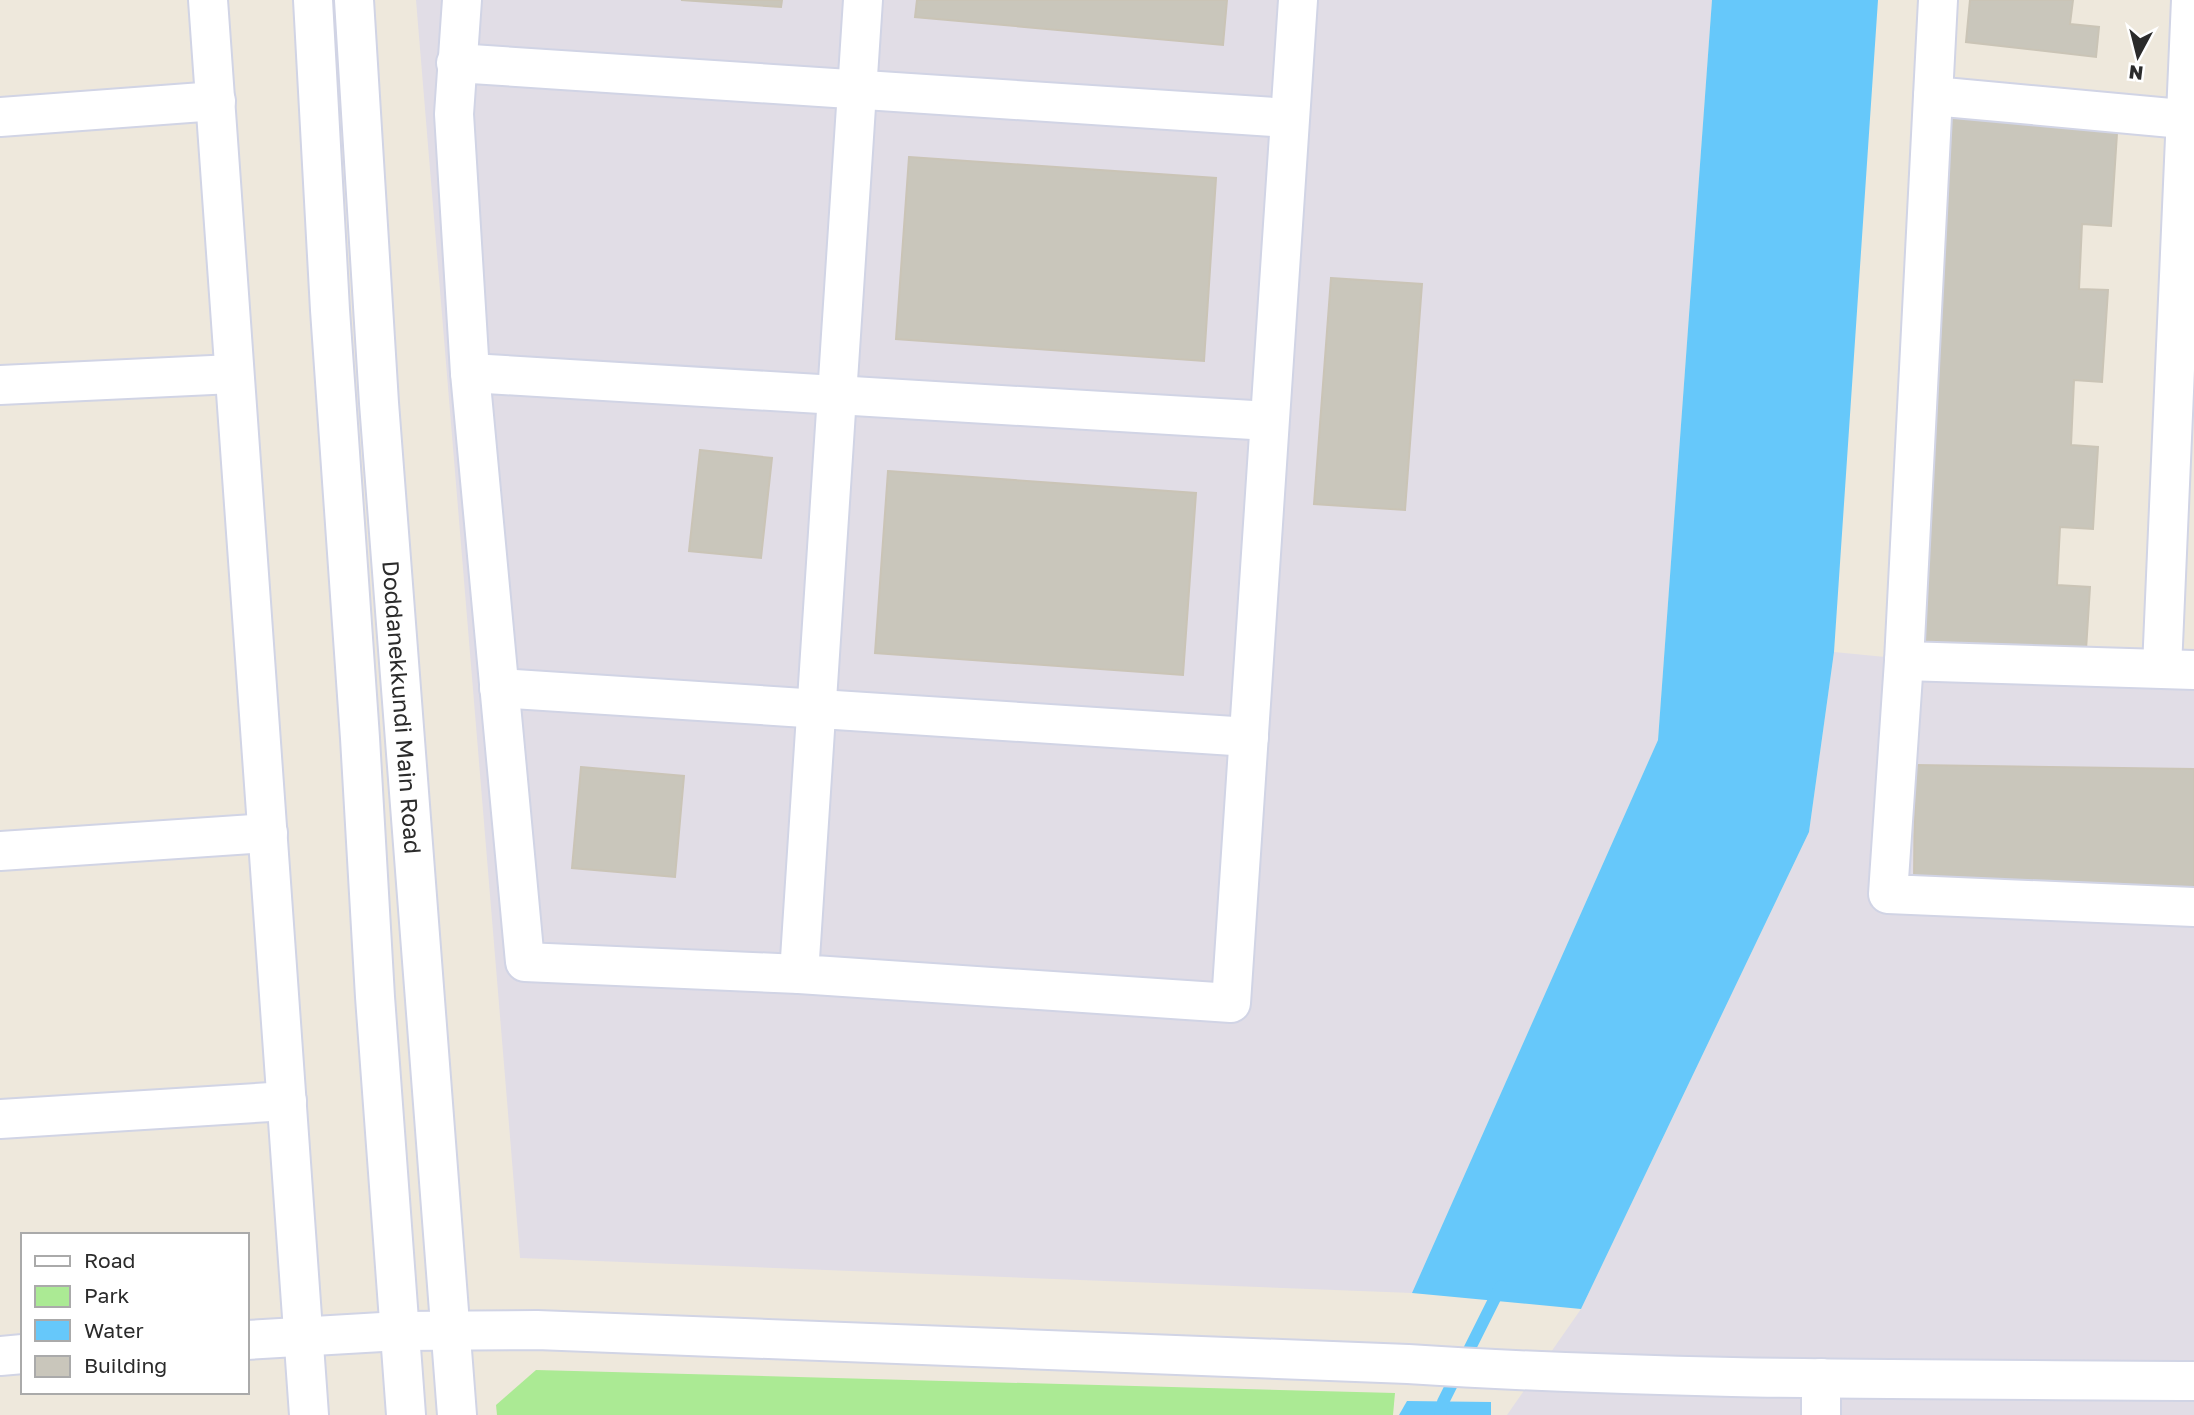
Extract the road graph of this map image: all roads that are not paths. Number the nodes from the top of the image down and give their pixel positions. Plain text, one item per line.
1 (208, 0) edge
2 (313, 0) edge
3 (354, 0) edge
4 (462, 0) edge
5 (863, 0) edge
6 (1298, 0) edge
7 (1938, 0) edge
8 (2191, 0) edge
9 (456, 63) junction
10 (857, 89) junction
11 (1933, 96) junction
12 (216, 101) junction
13 (0, 117) edge
14 (1289, 118) junction
15 (2190, 120) edge
16 (470, 373) junction
17 (233, 374) junction
18 (0, 385) edge
19 (837, 395) junction
20 (1269, 421) junction
21 (1904, 661) junction
22 (2178, 669) edge
23 (499, 688) junction
24 (816, 709) junction
25 (1248, 737) junction
26 (268, 833) junction
27 (0, 851) edge
28 (2194, 907) edge
29 (799, 974) junction
30 (287, 1101) junction
31 (0, 1119) edge
32 (399, 1331) junction
33 (449, 1332) junction
34 (304, 1337) junction
35 (248, 1340) edge
36 (21, 1354) edge
37 (0, 1356) edge
38 (2194, 1381) edge
39 (1821, 1396) edge
40 (309, 1415) edge
41 (406, 1415) edge
42 (457, 1415) edge

1 - 12 street
2 - 32 street, Doddanekkundi Main Road
3 - 33 street, Doddanekkundi Main Road
4 - 9 street
5 - 10 street
6 - 14 street
7 - 11 street
8 - 15 street
9 - 10 street
9 - 16 street
10 - 14 street
10 - 19 street
11 - 15 street
11 - 21 street
12 - 13 street
12 - 17 street
14 - 20 street
15 - 22 street
16 - 19 street
16 - 23 street
17 - 18 street
17 - 26 street
19 - 20 street
19 - 24 street
20 - 25 street
21 - 22 street
21 - 28 street
23 - 24 street
23 - 29 street
24 - 25 street
24 - 29 street
25 - 29 street
26 - 27 street
26 - 30 street
30 - 31 street
30 - 34 street
32 - 33 street
32 - 34 street
32 - 41 street, Doddanekkundi Main Road
33 - 39 street
33 - 42 street, Doddanekkundi Main Road
34 - 35 street
34 - 40 street
36 - 37 street
38 - 39 street

